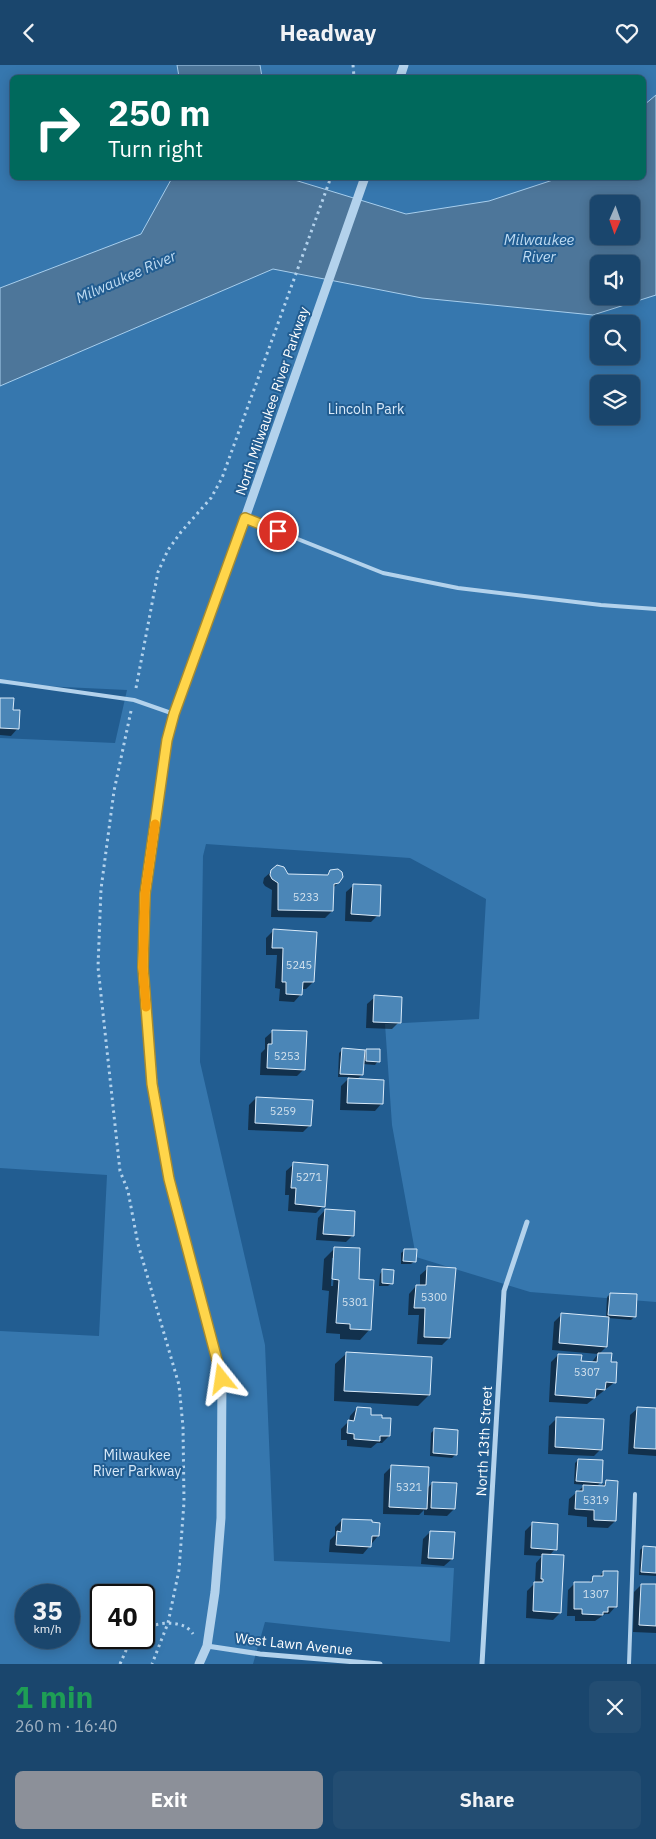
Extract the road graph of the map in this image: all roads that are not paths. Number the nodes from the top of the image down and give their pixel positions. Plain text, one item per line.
1 (364, 180) edge
2 (245, 518) junction
3 (656, 609) edge
4 (0, 681) edge
5 (174, 714) junction
6 (528, 1222) dead end
7 (635, 1493) dead end
8 (207, 1646) junction
9 (199, 1664) edge
10 (380, 1664) edge
11 (482, 1664) edge
12 (629, 1664) edge

1 - 2 street, North Milwaukee River Parkway
2 - 3 lane
2 - 5 street, North Milwaukee River Parkway
4 - 5 lane
5 - 8 street, North Milwaukee River Parkway
6 - 11 street, North 13th Street
7 - 12 lane
8 - 9 street, North Milwaukee River Parkway
8 - 10 street, West Lawn Avenue

